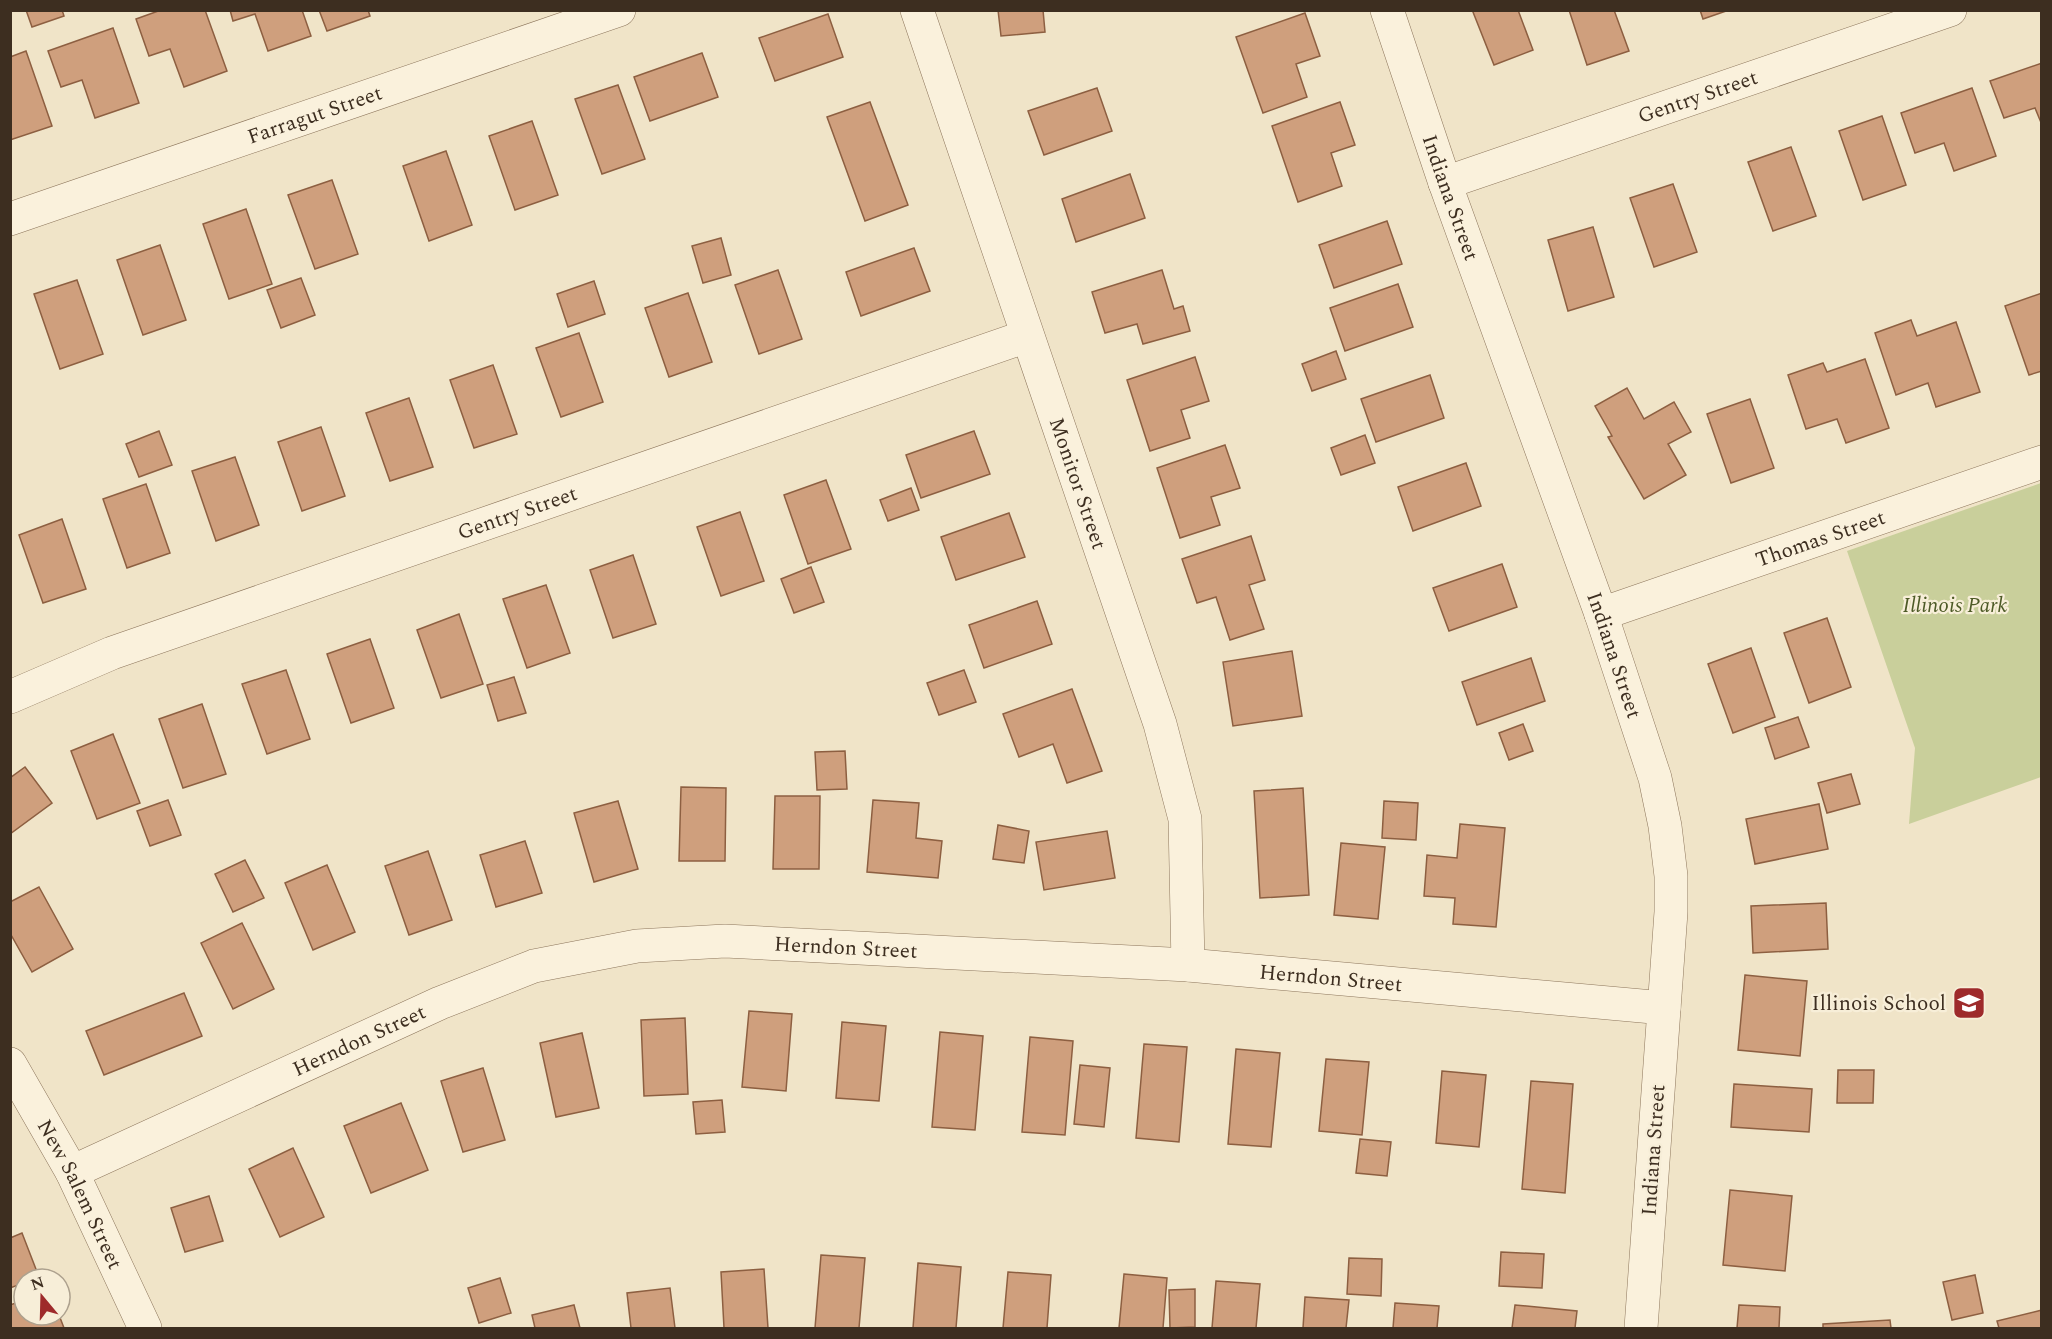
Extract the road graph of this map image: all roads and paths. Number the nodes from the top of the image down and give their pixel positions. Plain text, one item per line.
1 (619, 10) edge
2 (918, 10) edge
3 (1387, 10) edge
4 (1950, 10) edge
5 (1445, 183) junction
6 (10, 219) edge
7 (1027, 336) junction
8 (2042, 462) edge
9 (1601, 614) junction
10 (10, 697) edge
11 (1188, 964) junction
12 (1664, 1008) junction
13 (10, 1064) edge
14 (72, 1172) junction
15 (145, 1329) edge
16 (1641, 1329) edge

1 - 6 street, Farragut Street
2 - 7 street, Monitor Street
3 - 5 street, Indiana Street
4 - 5 street, Gentry Street
5 - 9 street, Indiana Street
7 - 10 street, Gentry Street
7 - 11 street, Monitor Street
8 - 9 street, Thomas Street
9 - 12 street, Indiana Street
11 - 12 street, Herndon Street
11 - 14 street, Herndon Street
12 - 16 street, Indiana Street
13 - 14 street, New Salem Street
14 - 15 street, New Salem Street

